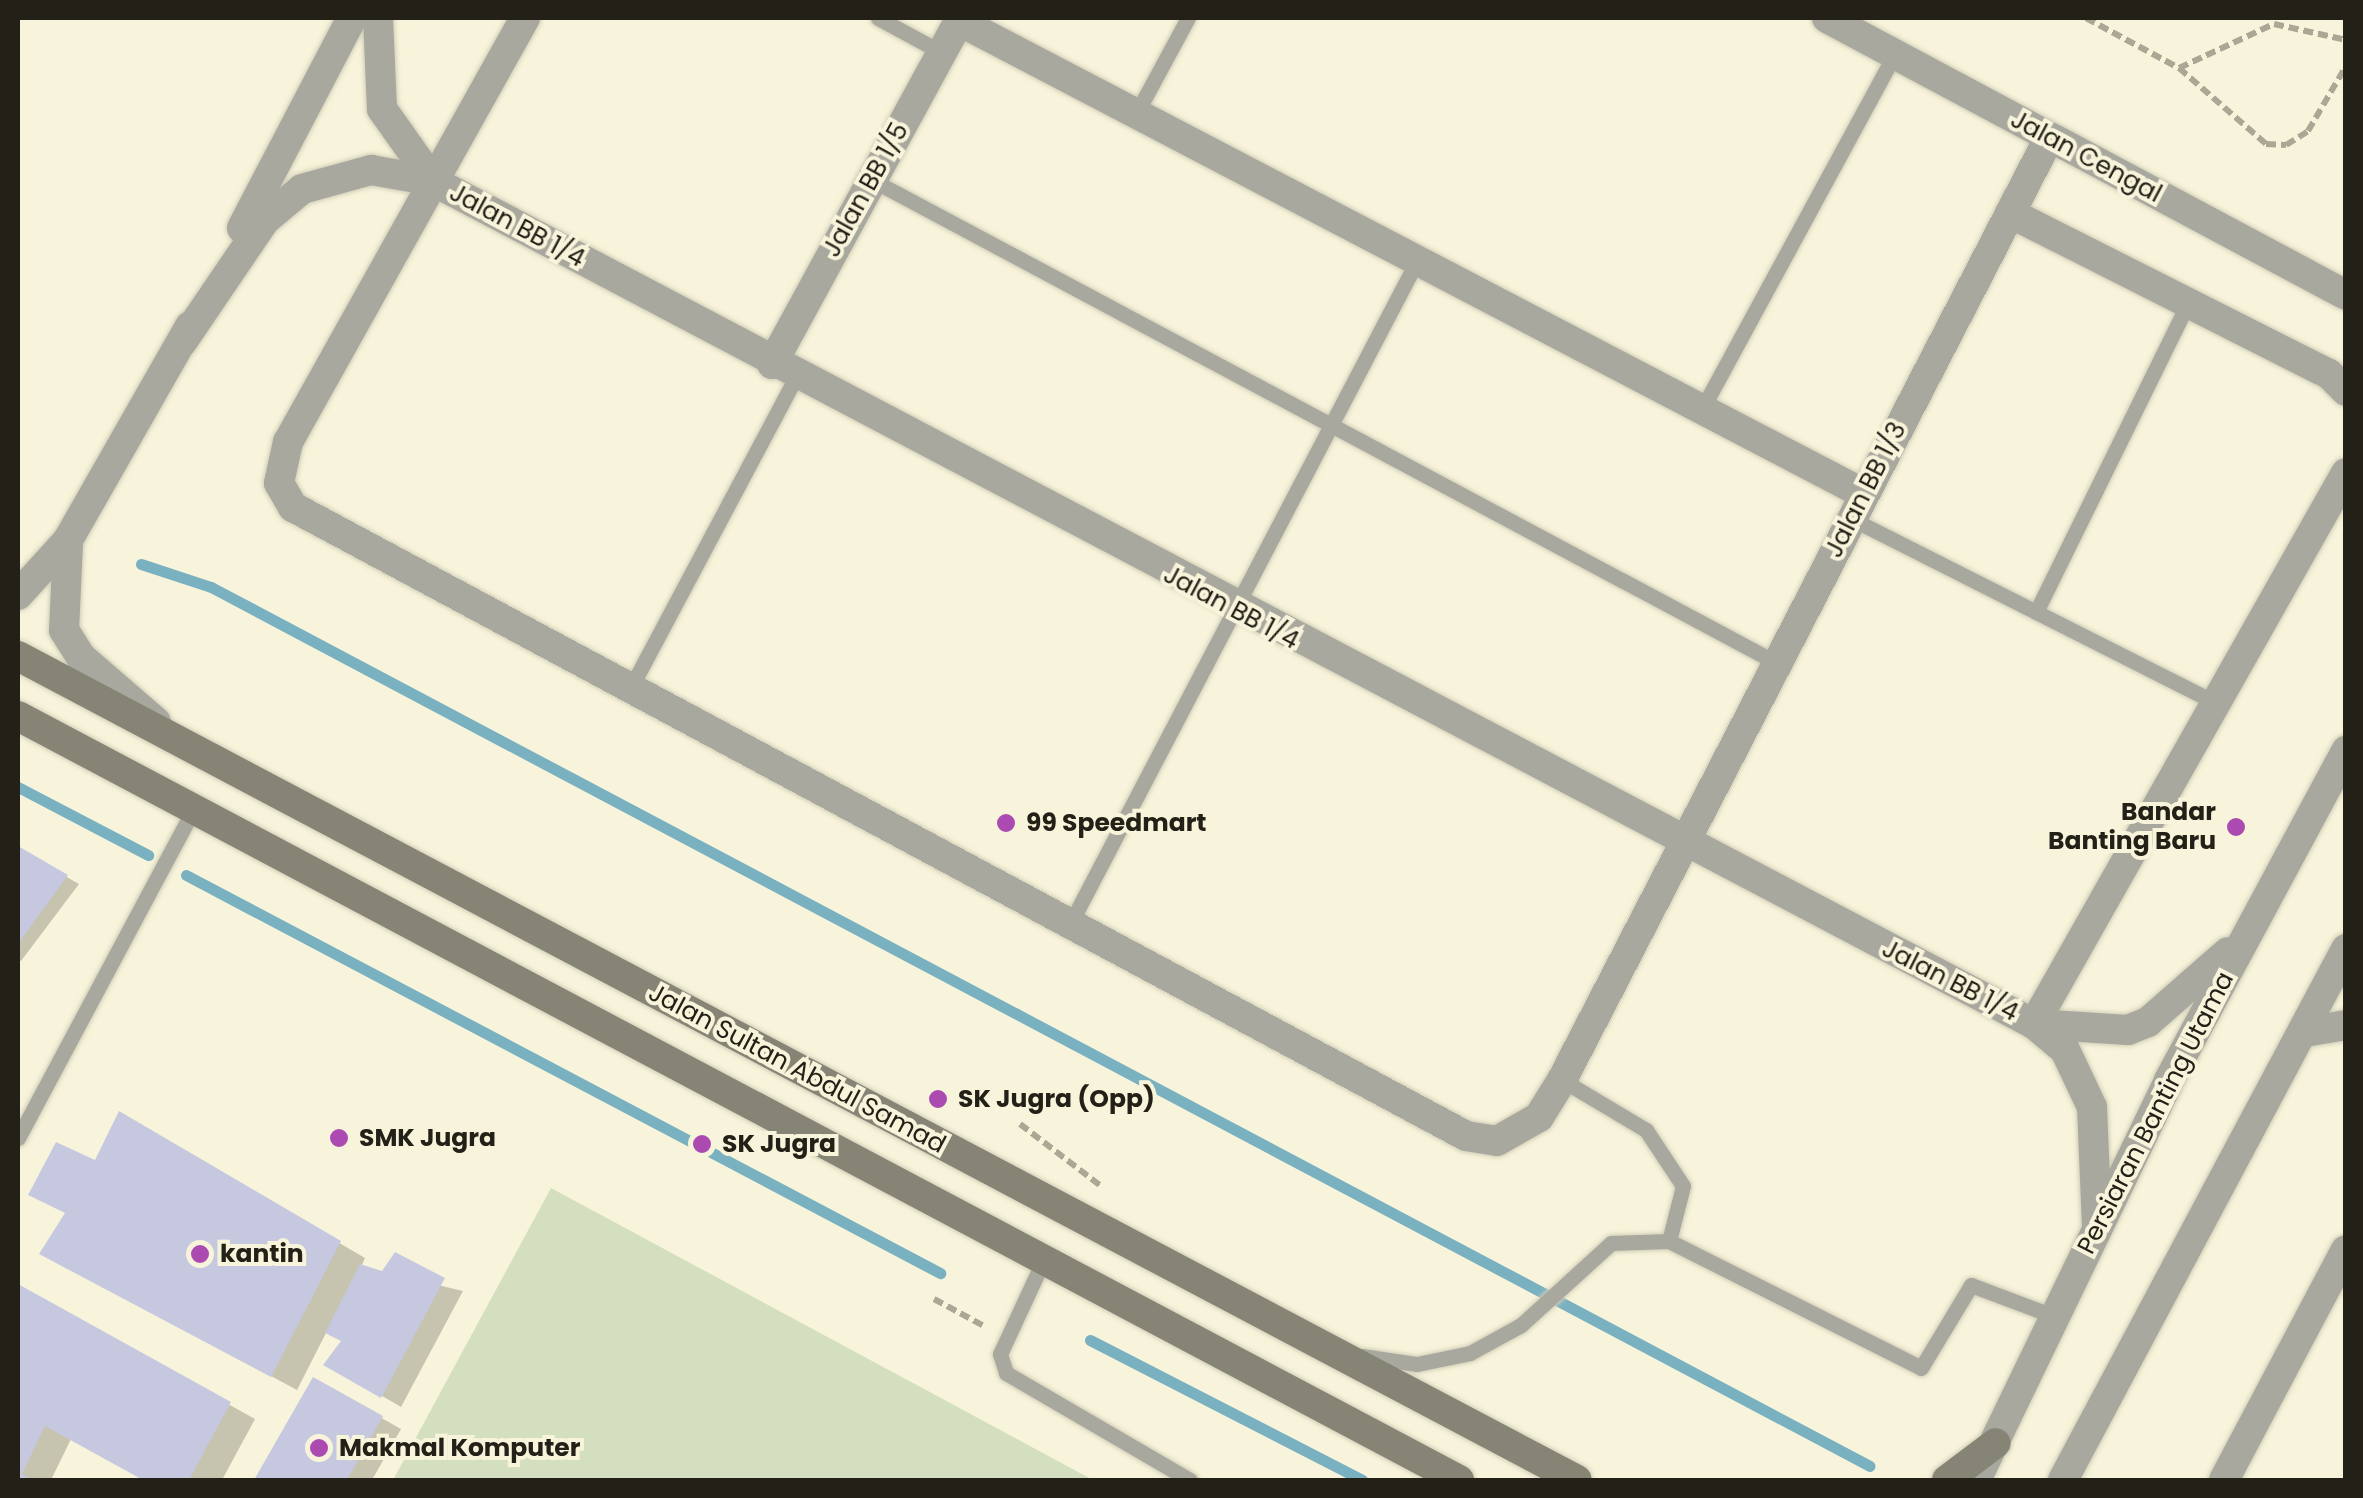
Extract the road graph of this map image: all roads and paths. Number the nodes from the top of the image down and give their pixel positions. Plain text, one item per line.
1 (352, 18) edge
2 (378, 18) edge
3 (524, 18) edge
4 (878, 18) edge
5 (1188, 18) edge
6 (1827, 18) edge
7 (2086, 18) edge
8 (960, 19) edge
9 (2346, 40) edge
10 (941, 52) junction
11 (1895, 54) junction
12 (2346, 66) edge
13 (2179, 68) junction
14 (1136, 114) junction
15 (2049, 138) junction
16 (872, 180) junction
17 (433, 182) junction
18 (2010, 213) junction
19 (1417, 260) junction
20 (2346, 295) edge
21 (2188, 303) junction
22 (182, 342) junction
23 (784, 371) junction
24 (2346, 391) edge
25 (1702, 409) junction
26 (1332, 426) junction
27 (2346, 473) edge
28 (1858, 506) junction
29 (68, 540) junction
30 (18, 595) edge
31 (1235, 611) junction
32 (2036, 612) junction
33 (18, 656) edge
34 (1777, 664) junction
35 (628, 693) junction
36 (2219, 705) junction
37 (18, 716) edge
38 (188, 750) junction
39 (2346, 751) edge
40 (194, 810) junction
41 (1685, 843) junction
42 (1069, 926) junction
43 (2251, 930) junction
44 (2346, 949) edge
45 (2034, 1024) junction
46 (2346, 1025) edge
47 (2305, 1032) junction
48 (1562, 1080) junction
49 (18, 1138) edge
50 (2097, 1225) junction
51 (1670, 1241) junction
52 (2346, 1250) edge
53 (1045, 1257) junction
54 (934, 1299) dead end
55 (2334, 1301) edge
56 (2053, 1316) junction
57 (1007, 1339) junction
58 (1334, 1352) junction
59 (1996, 1443) junction
60 (1190, 1480) edge
61 (1458, 1480) edge
62 (1576, 1480) edge
63 (1947, 1480) edge
64 (1976, 1480) edge
65 (2063, 1480) edge
66 (2224, 1480) edge

1 - 22 street
2 - 17 street, Jalan BB 1/4
3 - 17 street
4 - 10 lane
5 - 14 lane
6 - 11 street, Jalan Cengal
7 - 13 path
8 - 10 street, Jalan BB 1/5
8 - 14 street
9 - 13 path
10 - 16 street, Jalan BB 1/5
11 - 15 street, Jalan Cengal
11 - 25 lane
12 - 13 path
14 - 19 street
15 - 18 street, Jalan BB 1/3
15 - 20 street, Jalan Cengal
16 - 23 street, Jalan BB 1/5
16 - 26 lane
17 - 22 street, Jalan BB 1/4
17 - 23 street, Jalan BB 1/4
17 - 35 street, Jalan BB 1/3
18 - 21 street
18 - 28 street, Jalan BB 1/3
19 - 25 street
19 - 26 lane
21 - 24 street
21 - 32 lane
22 - 29 street
23 - 31 street, Jalan BB 1/4
23 - 35 lane
25 - 28 street
26 - 31 lane
26 - 34 lane
27 - 36 street
28 - 32 lane
28 - 34 street, Jalan BB 1/3
29 - 30 street
29 - 38 street
31 - 41 street, Jalan BB 1/4
31 - 42 lane
32 - 36 lane
33 - 38 main road, Jalan Sultan Abdul Samad
34 - 41 street, Jalan BB 1/3
35 - 42 street, Jalan BB 1/3
36 - 45 street
37 - 40 main road, Jalan Sultan Abdul Samad
38 - 58 main road, Jalan Sultan Abdul Samad
39 - 43 street, Persiaran Banting Utama
40 - 49 lane
40 - 53 main road, Jalan Sultan Abdul Samad
41 - 45 street, Jalan BB 1/4
41 - 48 street, Jalan BB 1/3
42 - 48 street, Jalan BB 1/3
43 - 45 street, Jalan BB 1/4
43 - 50 street, Persiaran Banting Utama
44 - 47 street
45 - 50 street, Jalan BB 1/4
46 - 47 street
47 - 65 street
48 - 51 lane
50 - 56 street, Persiaran Banting Utama
51 - 56 lane
51 - 58 lane
52 - 55 street
53 - 57 lane
53 - 61 main road, Jalan Sultan Abdul Samad
54 - 57 path
55 - 66 street
56 - 59 street, Persiaran Banting Utama
57 - 60 lane
58 - 62 main road, Jalan Sultan Abdul Samad
59 - 63 main road
59 - 64 street, Persiaran Banting Utama

